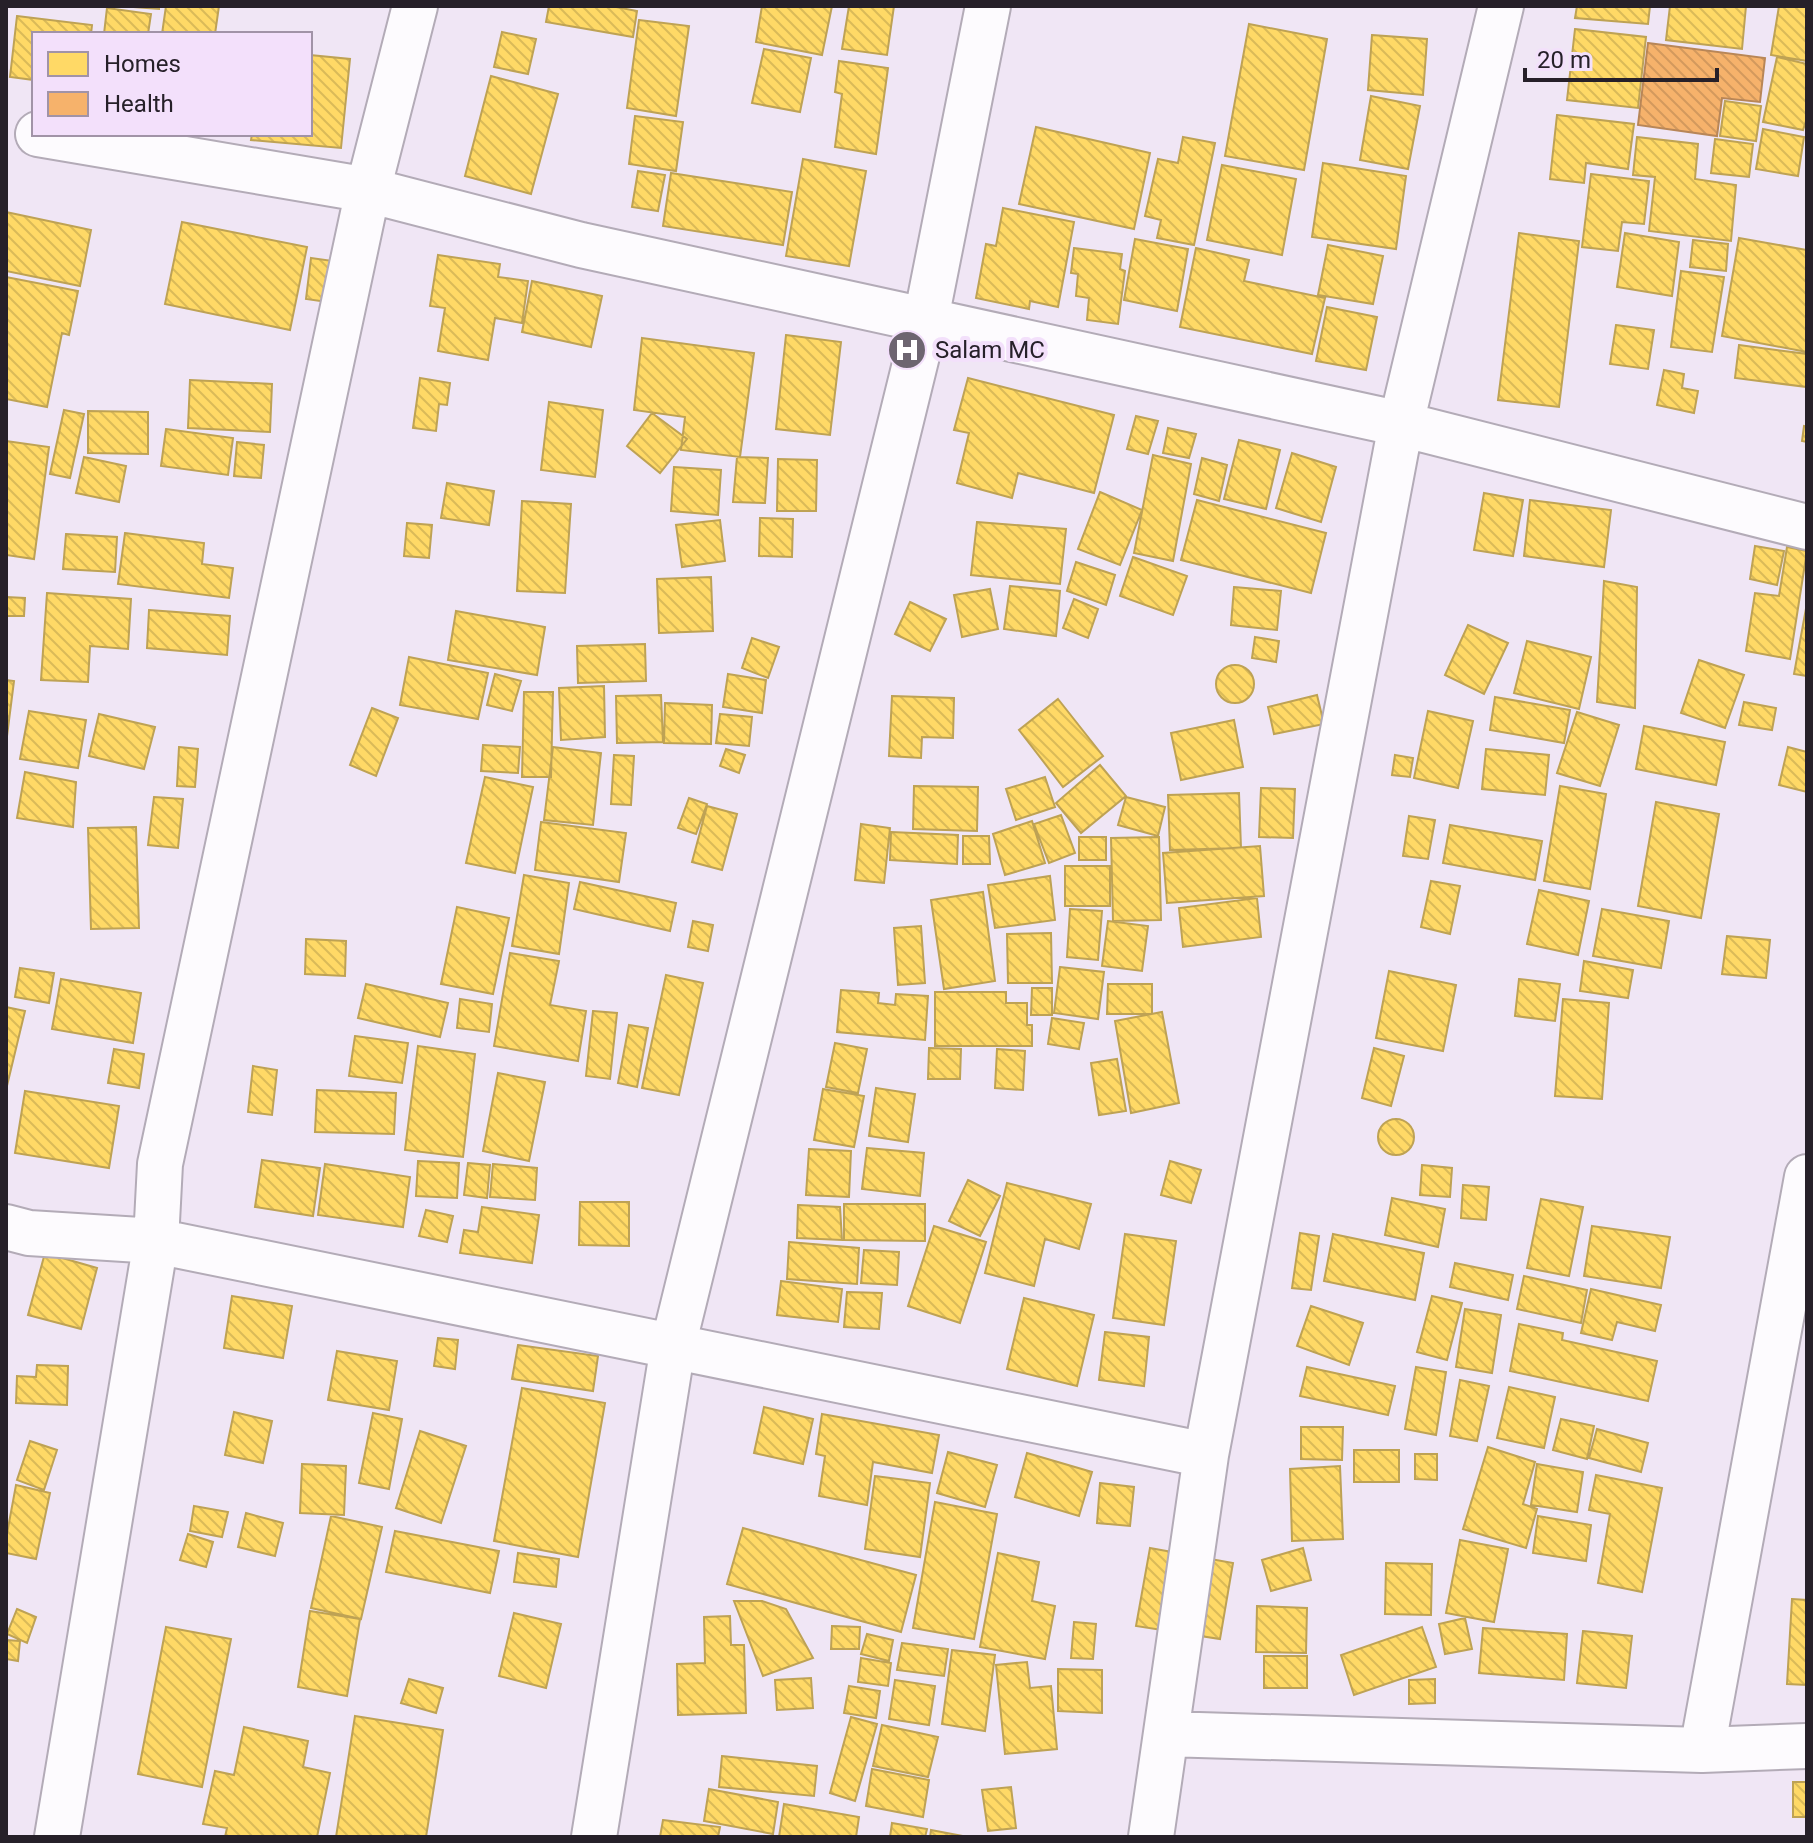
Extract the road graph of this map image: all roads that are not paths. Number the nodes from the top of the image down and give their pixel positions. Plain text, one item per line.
1 (415, 6) edge
2 (988, 6) edge
3 (1501, 6) edge
4 (6, 129) edge
5 (32, 133) edge
6 (48, 136) edge
7 (368, 190) junction
8 (926, 319) junction
9 (1401, 424) junction
10 (1807, 527) edge
11 (1807, 1177) edge
12 (6, 1227) edge
13 (156, 1241) junction
14 (673, 1346) junction
15 (1206, 1455) junction
16 (1166, 1734) junction
17 (1807, 1746) edge
18 (1702, 1750) junction
19 (57, 1837) edge
20 (594, 1837) edge
21 (1151, 1837) edge

1 - 7 street
2 - 8 street
3 - 9 street
4 - 5 street
6 - 7 street
7 - 8 street
7 - 13 street
8 - 9 street
8 - 14 street
9 - 10 street
9 - 15 street
11 - 18 street
12 - 13 street
13 - 14 street
13 - 19 street
14 - 15 street
14 - 20 street
15 - 16 street
16 - 18 street
16 - 21 street
17 - 18 street

